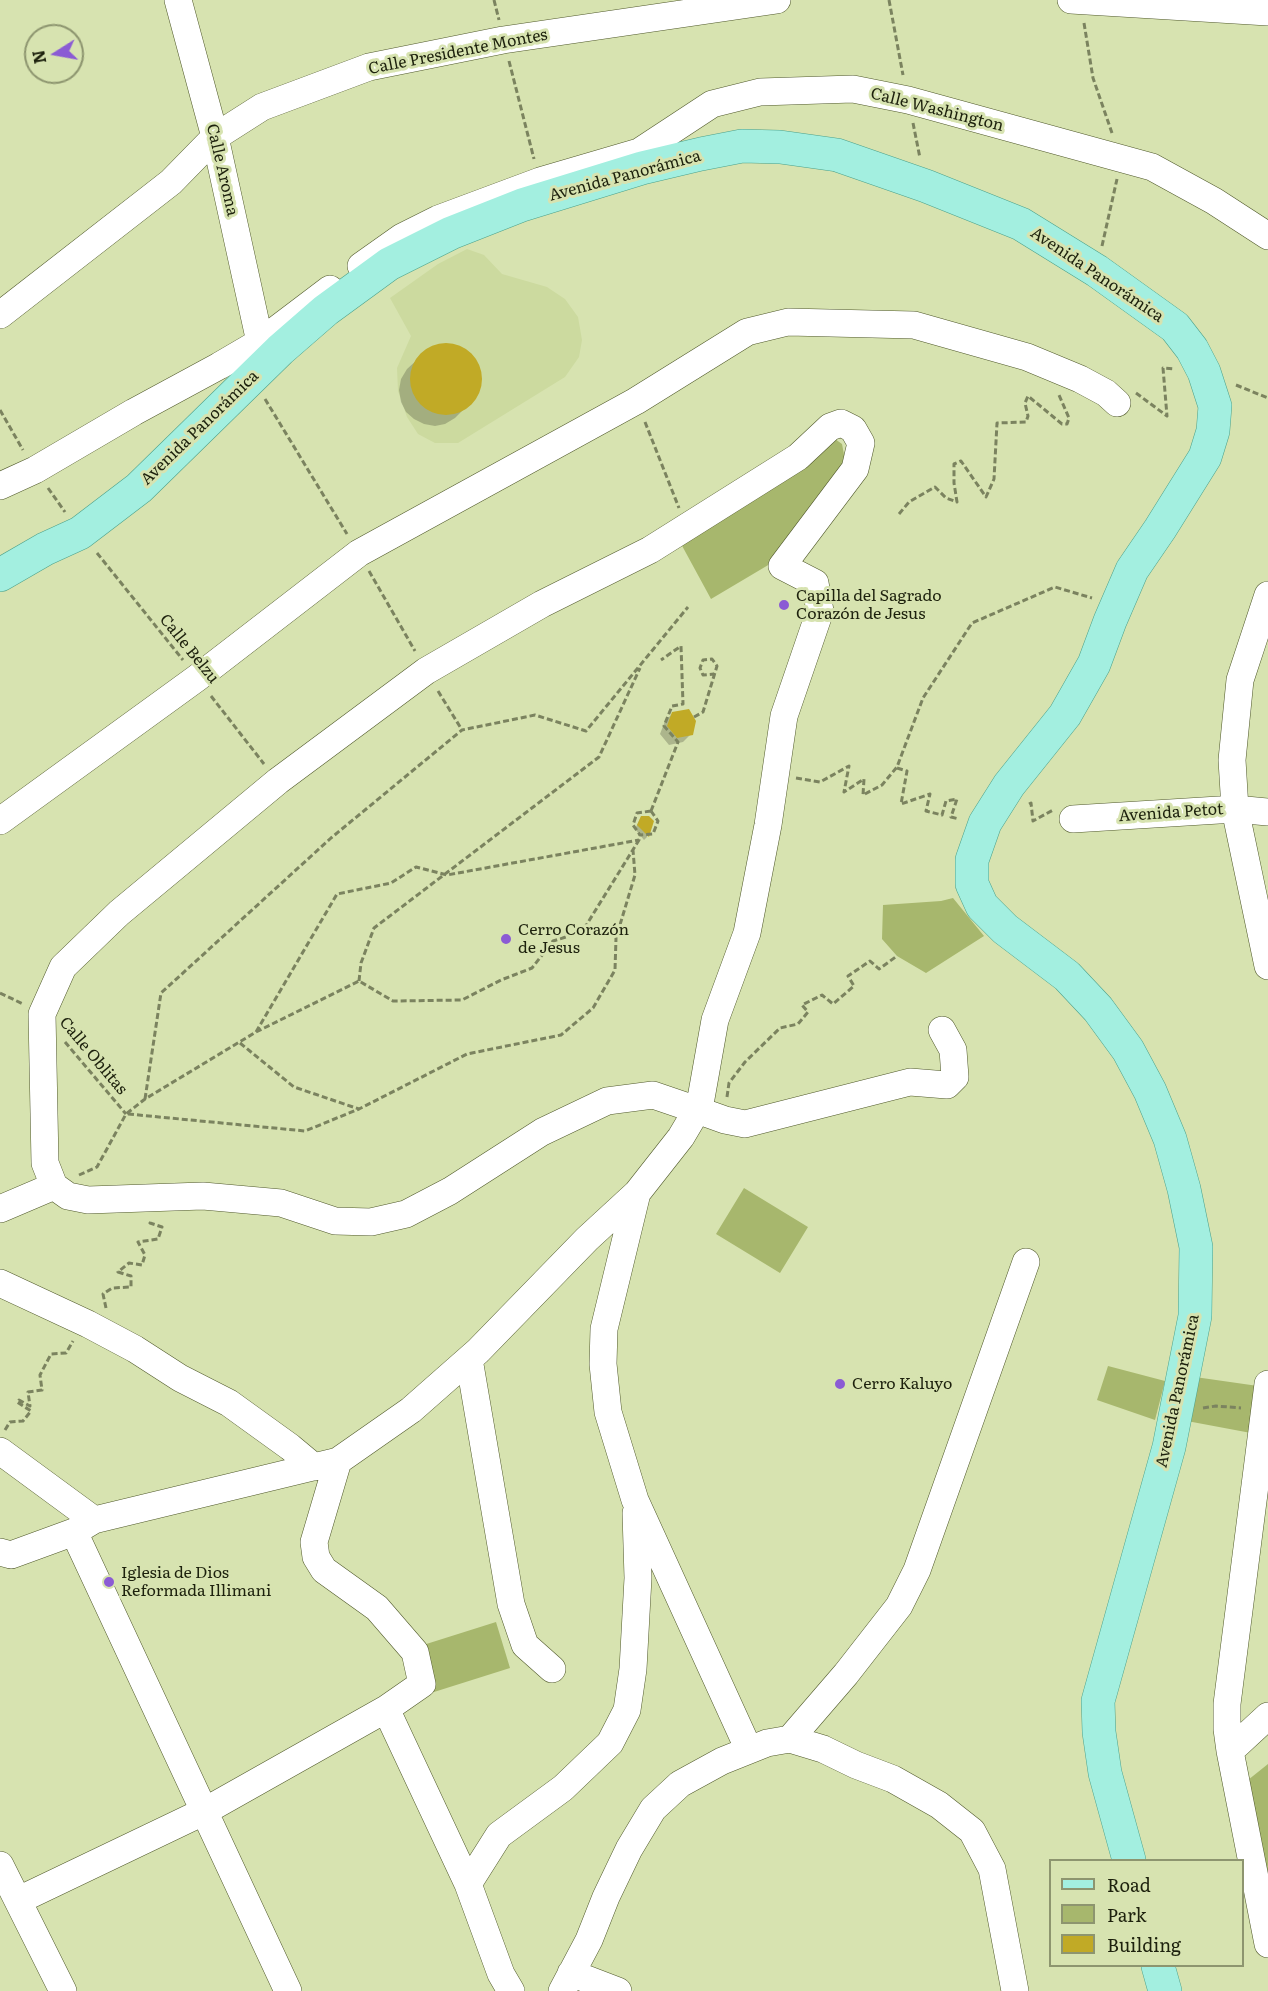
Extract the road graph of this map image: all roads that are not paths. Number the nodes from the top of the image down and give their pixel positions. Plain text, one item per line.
1 (178, 0) edge
2 (777, 0) edge
3 (1071, 0) edge
4 (1081, 0) edge
5 (1268, 12) edge
6 (215, 137) junction
7 (641, 160) junction
8 (1268, 236) edge
9 (385, 257) junction
10 (0, 315) edge
11 (260, 342) junction
12 (1115, 401) road end
13 (0, 486) edge
14 (0, 575) edge
15 (1268, 595) edge
16 (1235, 808) junction
17 (1268, 812) edge
18 (1066, 813) road end
19 (0, 821) edge
20 (1268, 966) edge
21 (942, 1030) dead end
22 (697, 1110) junction
23 (54, 1186) junction
24 (637, 1193) junction
25 (0, 1209) edge
26 (1026, 1262) dead end
27 (0, 1283) edge
28 (469, 1359) junction
29 (1268, 1384) edge
30 (2, 1441) edge
31 (326, 1464) junction
32 (636, 1500) junction
33 (84, 1526) junction
34 (4, 1558) edge
35 (552, 1670) dead end
36 (386, 1709) junction
37 (1268, 1716) edge
38 (790, 1739) junction
39 (749, 1750) junction
40 (1230, 1751) junction
41 (205, 1811) junction
42 (1130, 1859) edge
43 (0, 1865) edge
44 (468, 1884) junction
45 (19, 1900) junction
46 (1268, 1944) edge
47 (1159, 1967) edge
48 (567, 1982) edge
49 (63, 1991) edge
50 (288, 1991) edge
51 (511, 1991) edge
52 (618, 1991) edge
53 (1015, 1991) edge
54 (1165, 1991) edge

1 - 6 street, Calle Aroma
2 - 6 street, Calle Presidente Montes
3 - 4 street
4 - 5 street
6 - 10 street, Calle Presidente Montes
6 - 11 street, Calle Aroma
7 - 8 street, Calle Washington
7 - 9 main road, Avenida Panorámica
7 - 9 street, Calle Washington
7 - 42 main road, Avenida Panorámica
9 - 11 street, Calle Washington
9 - 14 main road, Avenida Panorámica
11 - 13 street, Calle Washington
12 - 19 street
15 - 16 street
16 - 17 street, Avenida Petot
16 - 18 street, Avenida Petot
16 - 20 street
21 - 22 street
22 - 23 street
22 - 23 street
22 - 24 street
23 - 25 street
24 - 28 street
24 - 32 street
26 - 38 street
27 - 31 street
28 - 31 street
28 - 35 street
29 - 40 street
30 - 33 street
31 - 33 street
31 - 36 street
32 - 39 street
32 - 44 street
33 - 34 street
33 - 41 street
36 - 41 street
36 - 44 street
37 - 40 street
38 - 39 street
38 - 53 street
39 - 48 street
40 - 46 street
41 - 45 street
41 - 50 street
43 - 45 street
44 - 51 street
45 - 49 street
47 - 54 main road
48 - 52 street

